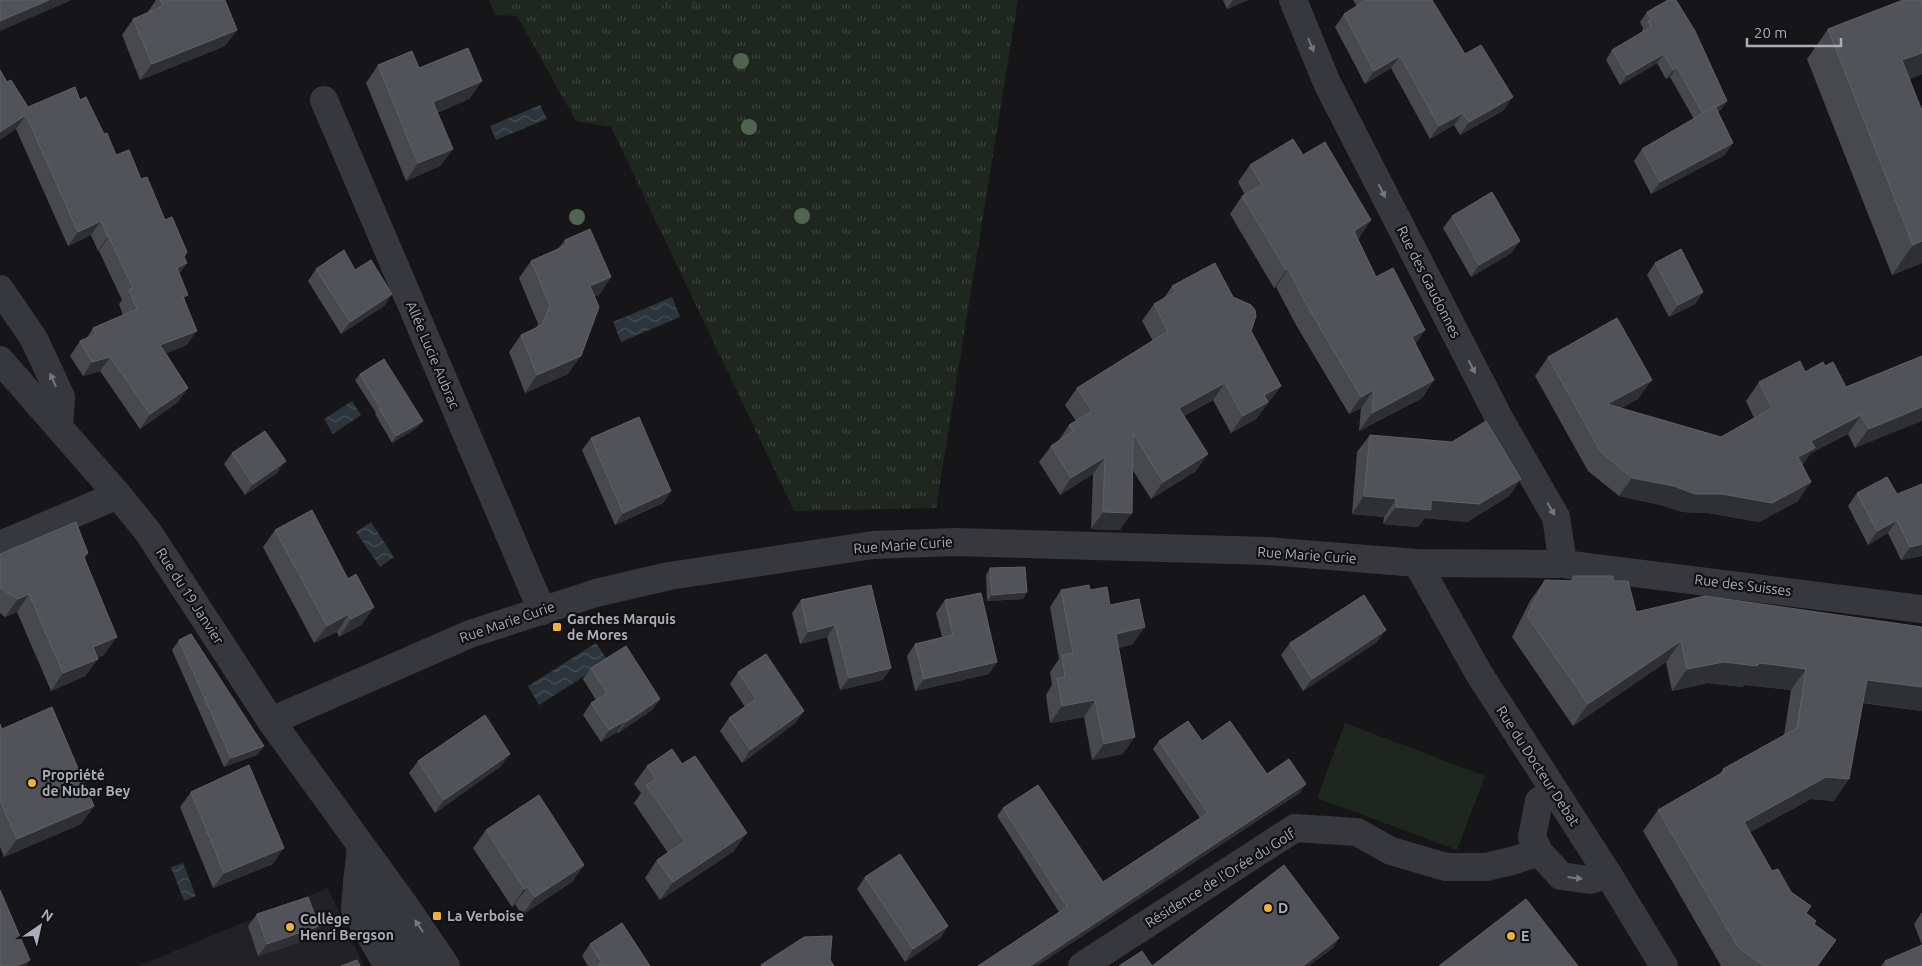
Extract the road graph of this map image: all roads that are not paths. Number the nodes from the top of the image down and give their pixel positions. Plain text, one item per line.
1 (1293, 0) edge
2 (324, 100) dead end
3 (0, 289) edge
4 (8, 319) edge
5 (0, 360) edge
6 (58, 427) junction
7 (118, 494) junction
8 (0, 545) edge
9 (1417, 563) junction
10 (1563, 564) junction
11 (1922, 608) edge
12 (542, 611) junction
13 (271, 720) junction
14 (1554, 790) junction
15 (361, 847) junction
16 (1539, 852) junction
17 (1608, 874) junction
18 (357, 883) junction
19 (388, 966) edge
20 (419, 966) edge
21 (446, 966) edge
22 (1082, 966) edge
23 (1664, 966) edge

1 -> 10 street, Rue des Gaudonnes
2 - 12 street, Allée Lucie Aubrac
3 - 4 street
6 -> 4 street
5 - 6 street, Rue du 19 Janvier
6 - 7 street, Rue du 19 Janvier
7 - 8 street
7 - 13 street, Rue du 19 Janvier
9 - 10 street, Rue Marie Curie
9 - 12 street, Rue Marie Curie
9 - 14 street, Rue du Docteur Debat
10 - 11 street, Rue des Suisses
12 - 13 street, Rue Marie Curie
13 - 15 street, Rue du 19 Janvier
14 - 16 street
14 - 17 street, Rue du Docteur Debat
15 - 18 street
21 -> 15 street, Rue du 19 Janvier
16 -> 17 street
16 - 22 street, Résidence de l'Orée du Golf
17 - 23 street, Rue du Docteur Debat
18 - 19 street
18 - 20 street

